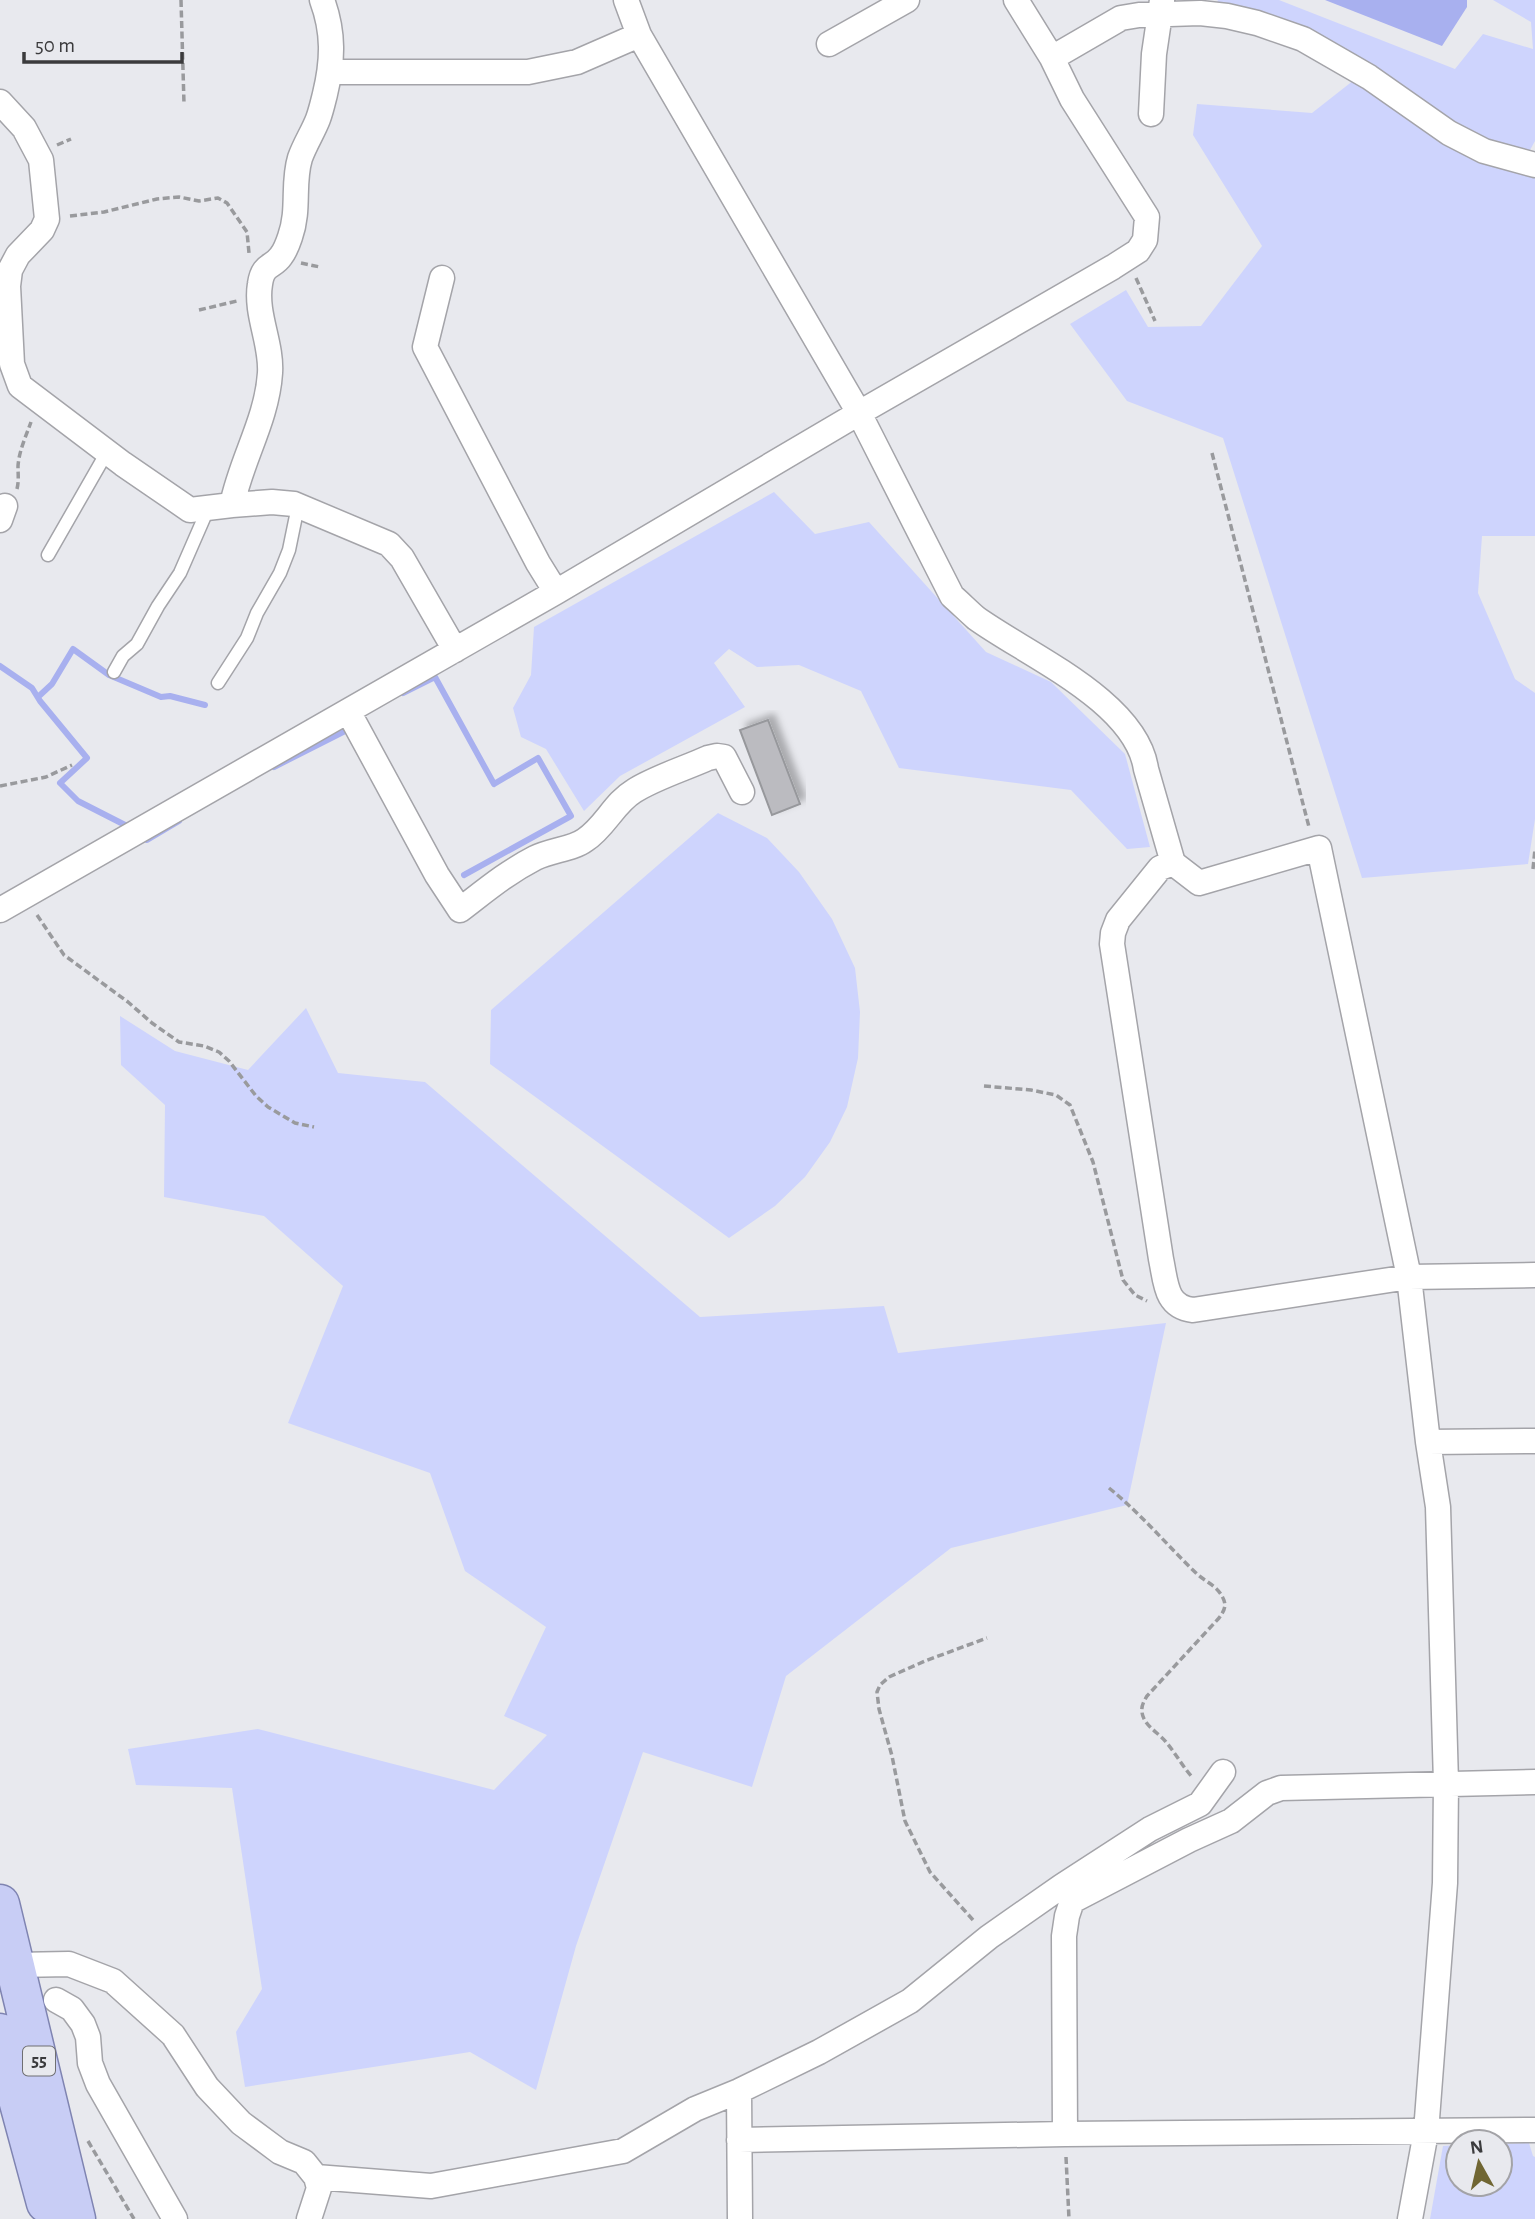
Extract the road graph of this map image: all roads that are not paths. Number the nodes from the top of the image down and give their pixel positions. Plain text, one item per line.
1 (322, 0) edge
2 (626, 0) edge
3 (907, 0) edge
4 (1016, 0) edge
5 (1161, 7) edge
6 (639, 35) junction
7 (829, 44) dead end
8 (1052, 58) junction
9 (330, 72) junction
10 (0, 102) edge
11 (1151, 114) dead end
12 (1535, 164) edge
13 (442, 278) dead end
14 (5, 354) edge
15 (859, 413) junction
16 (107, 452) junction
17 (232, 505) junction
18 (298, 506) junction
19 (202, 508) junction
20 (48, 555) dead end
21 (556, 592) junction
22 (455, 650) junction
23 (114, 672) dead end
24 (218, 683) dead end
25 (348, 711) junction
26 (742, 792) dead end
27 (1173, 863) junction
28 (0, 910) edge
29 (1535, 1275) edge
30 (1409, 1277) junction
31 (1535, 1441) edge
32 (1428, 1442) junction
33 (1223, 1772) dead end
34 (1535, 1782) edge
35 (1446, 1783) junction
36 (0, 1903) edge
37 (8, 1964) edge
38 (56, 2000) dead end
39 (0, 2032) edge
40 (739, 2091) junction
41 (1535, 2130) edge
42 (1426, 2132) junction
43 (1065, 2134) junction
44 (739, 2140) junction
45 (316, 2177) junction
46 (51, 2219) edge
47 (76, 2219) edge
48 (174, 2219) edge
49 (309, 2219) edge
50 (740, 2219) edge
51 (1410, 2219) edge

1 - 9 street
2 - 6 street
3 - 7 street
4 - 8 street
5 - 8 street
5 - 11 street
5 - 12 street
6 - 9 street
6 - 15 street
8 - 15 street
9 - 17 street
10 - 14 street
13 - 21 street
14 - 16 street
15 - 21 street
15 - 27 street
16 - 19 street
16 - 20 lane
17 - 18 street
17 - 19 street
18 - 22 street
18 - 24 lane
19 - 23 lane
21 - 22 street
22 - 25 street
25 - 26 street
25 - 28 street
27 - 30 street
27 - 30 street
29 - 30 street
30 - 32 street
31 - 32 street
32 - 35 street
33 - 40 street
34 - 35 street
35 - 42 street
35 - 43 street
36 - 37 main road, 55
37 - 45 street
37 - 47 main road, 55
38 - 48 street
39 - 46 main road, 55
40 - 44 street
40 - 45 street
41 - 42 street
42 - 43 street
42 - 51 street
43 - 44 street
44 - 50 street
45 - 49 street

